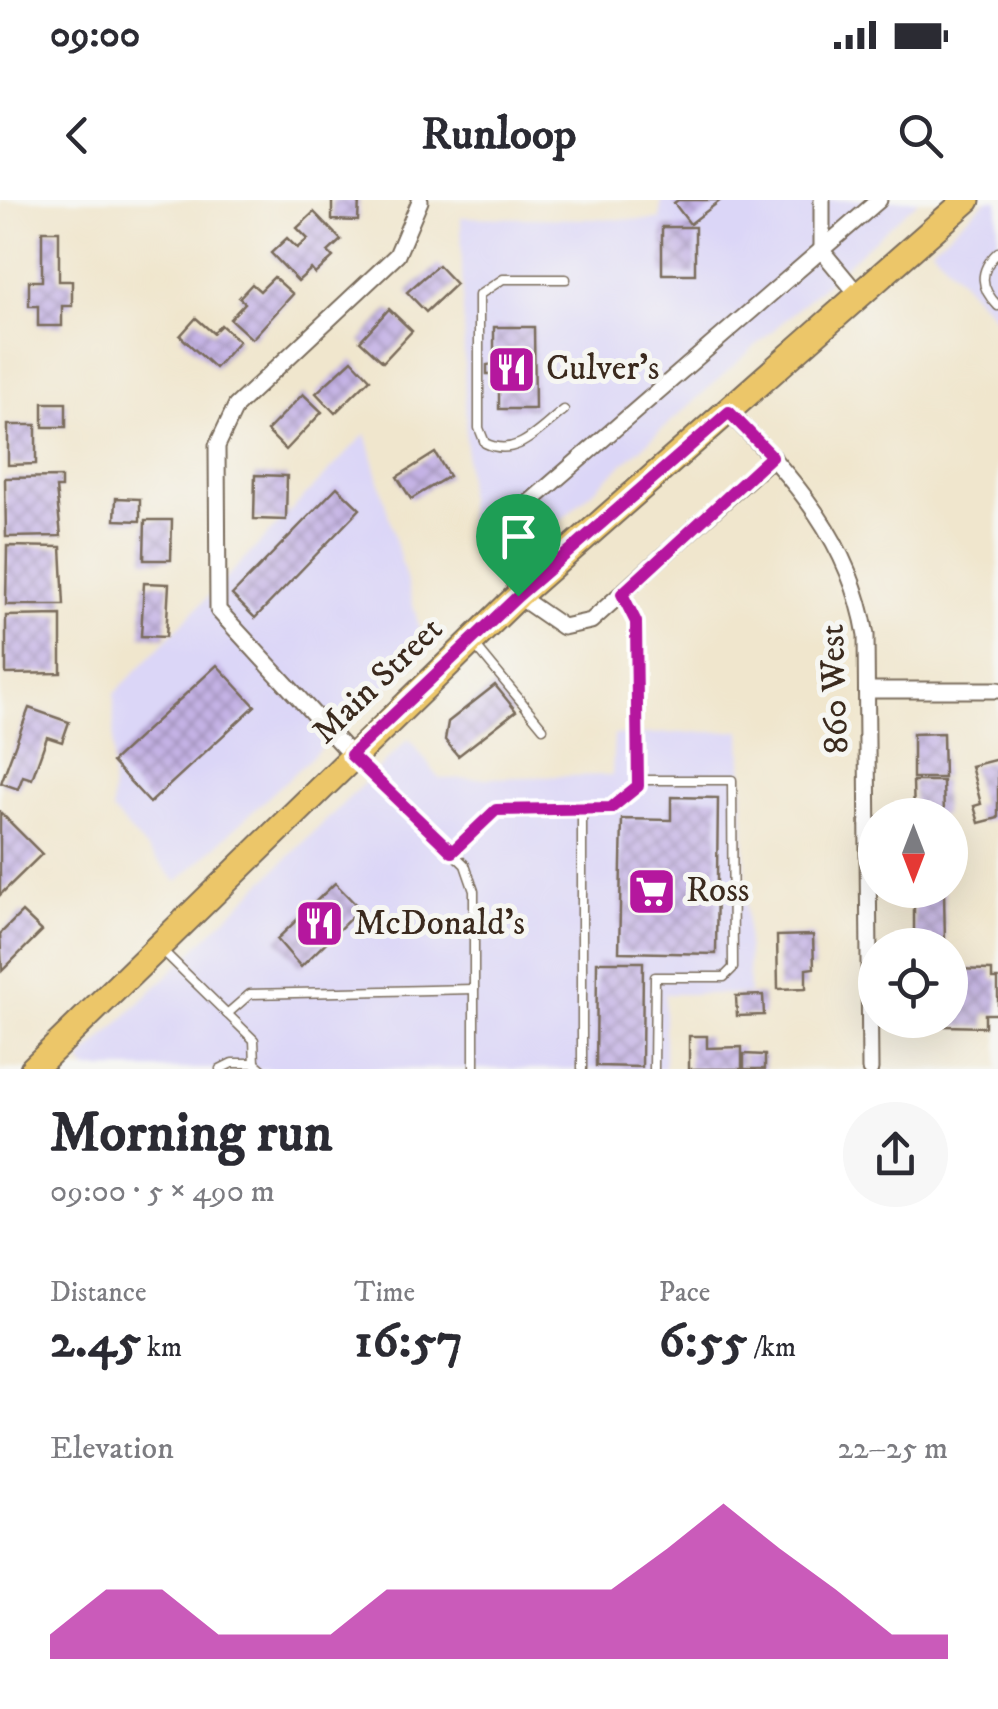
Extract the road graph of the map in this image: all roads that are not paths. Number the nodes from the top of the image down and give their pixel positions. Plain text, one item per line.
1 (822, 200) edge
2 (879, 200) edge
3 (967, 200) edge
4 (420, 201) edge
5 (822, 251) junction
6 (998, 252) edge
7 (566, 279) dead end
8 (860, 297) junction
9 (997, 304) edge
10 (564, 410) dead end
11 (729, 412) junction
12 (772, 456) junction
13 (622, 594) junction
14 (518, 596) junction
15 (471, 640) junction
16 (867, 690) junction
17 (998, 690) edge
18 (543, 728) dead end
19 (351, 755) junction
20 (638, 780) junction
21 (582, 810) junction
22 (452, 852) junction
23 (158, 946) junction
24 (474, 989) junction
25 (227, 1014) junction
26 (259, 1066) edge
27 (32, 1069) edge
28 (220, 1069) edge
29 (474, 1069) edge
30 (582, 1069) edge
31 (654, 1069) edge
32 (870, 1069) edge

1 - 5 street
2 - 5 street
3 - 8 main road, Main Street
4 - 19 street
5 - 8 street
5 - 14 street
6 - 9 lane
7 - 10 lane
8 - 11 main road, Main Street
11 - 12 street, 860 West
11 - 14 main road, Main Street
12 - 13 street
12 - 16 street, 860 West
13 - 14 street
13 - 20 lane
14 - 15 main road, Main Street
15 - 18 lane
15 - 19 main road, Main Street
16 - 17 street
16 - 32 street, 860 West
19 - 22 lane
19 - 23 main road, Main Street
20 - 21 lane
20 - 31 lane
21 - 22 lane
21 - 30 lane
22 - 24 lane
23 - 25 lane
23 - 27 main road, Main Street
24 - 25 lane
24 - 29 lane
25 - 26 lane
26 - 28 lane

